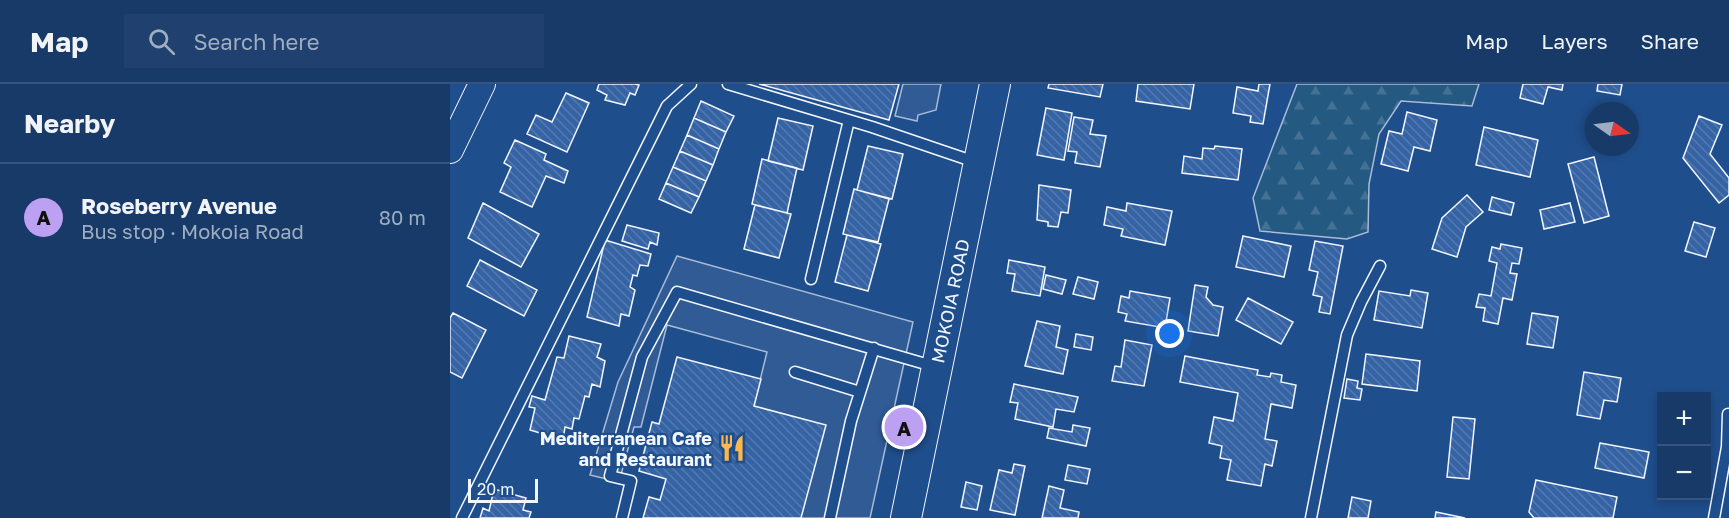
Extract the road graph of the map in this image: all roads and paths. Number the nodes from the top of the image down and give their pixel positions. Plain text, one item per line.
1 (482, 84) edge
2 (691, 84) edge
3 (728, 84) edge
4 (994, 84) edge
5 (849, 120) junction
6 (450, 150) edge
7 (978, 163) junction
8 (1380, 266) dead end
9 (811, 279) dead end
10 (874, 348) junction
11 (936, 367) junction
12 (795, 372) dead end
13 (860, 392) junction
14 (1728, 414) edge
15 (462, 518) edge
16 (622, 518) edge
17 (830, 518) edge
18 (906, 518) edge
19 (1311, 518) edge
20 (1714, 518) edge

1 - 6 street
2 - 15 lane
3 - 5 lane
4 - 7 main road, MOKOIA ROAD
5 - 7 lane
5 - 9 lane
7 - 11 main road, MOKOIA ROAD
8 - 19 lane
10 - 11 lane
10 - 13 lane
10 - 16 lane
11 - 18 main road, MOKOIA ROAD
12 - 13 lane
13 - 17 lane
14 - 20 lane

